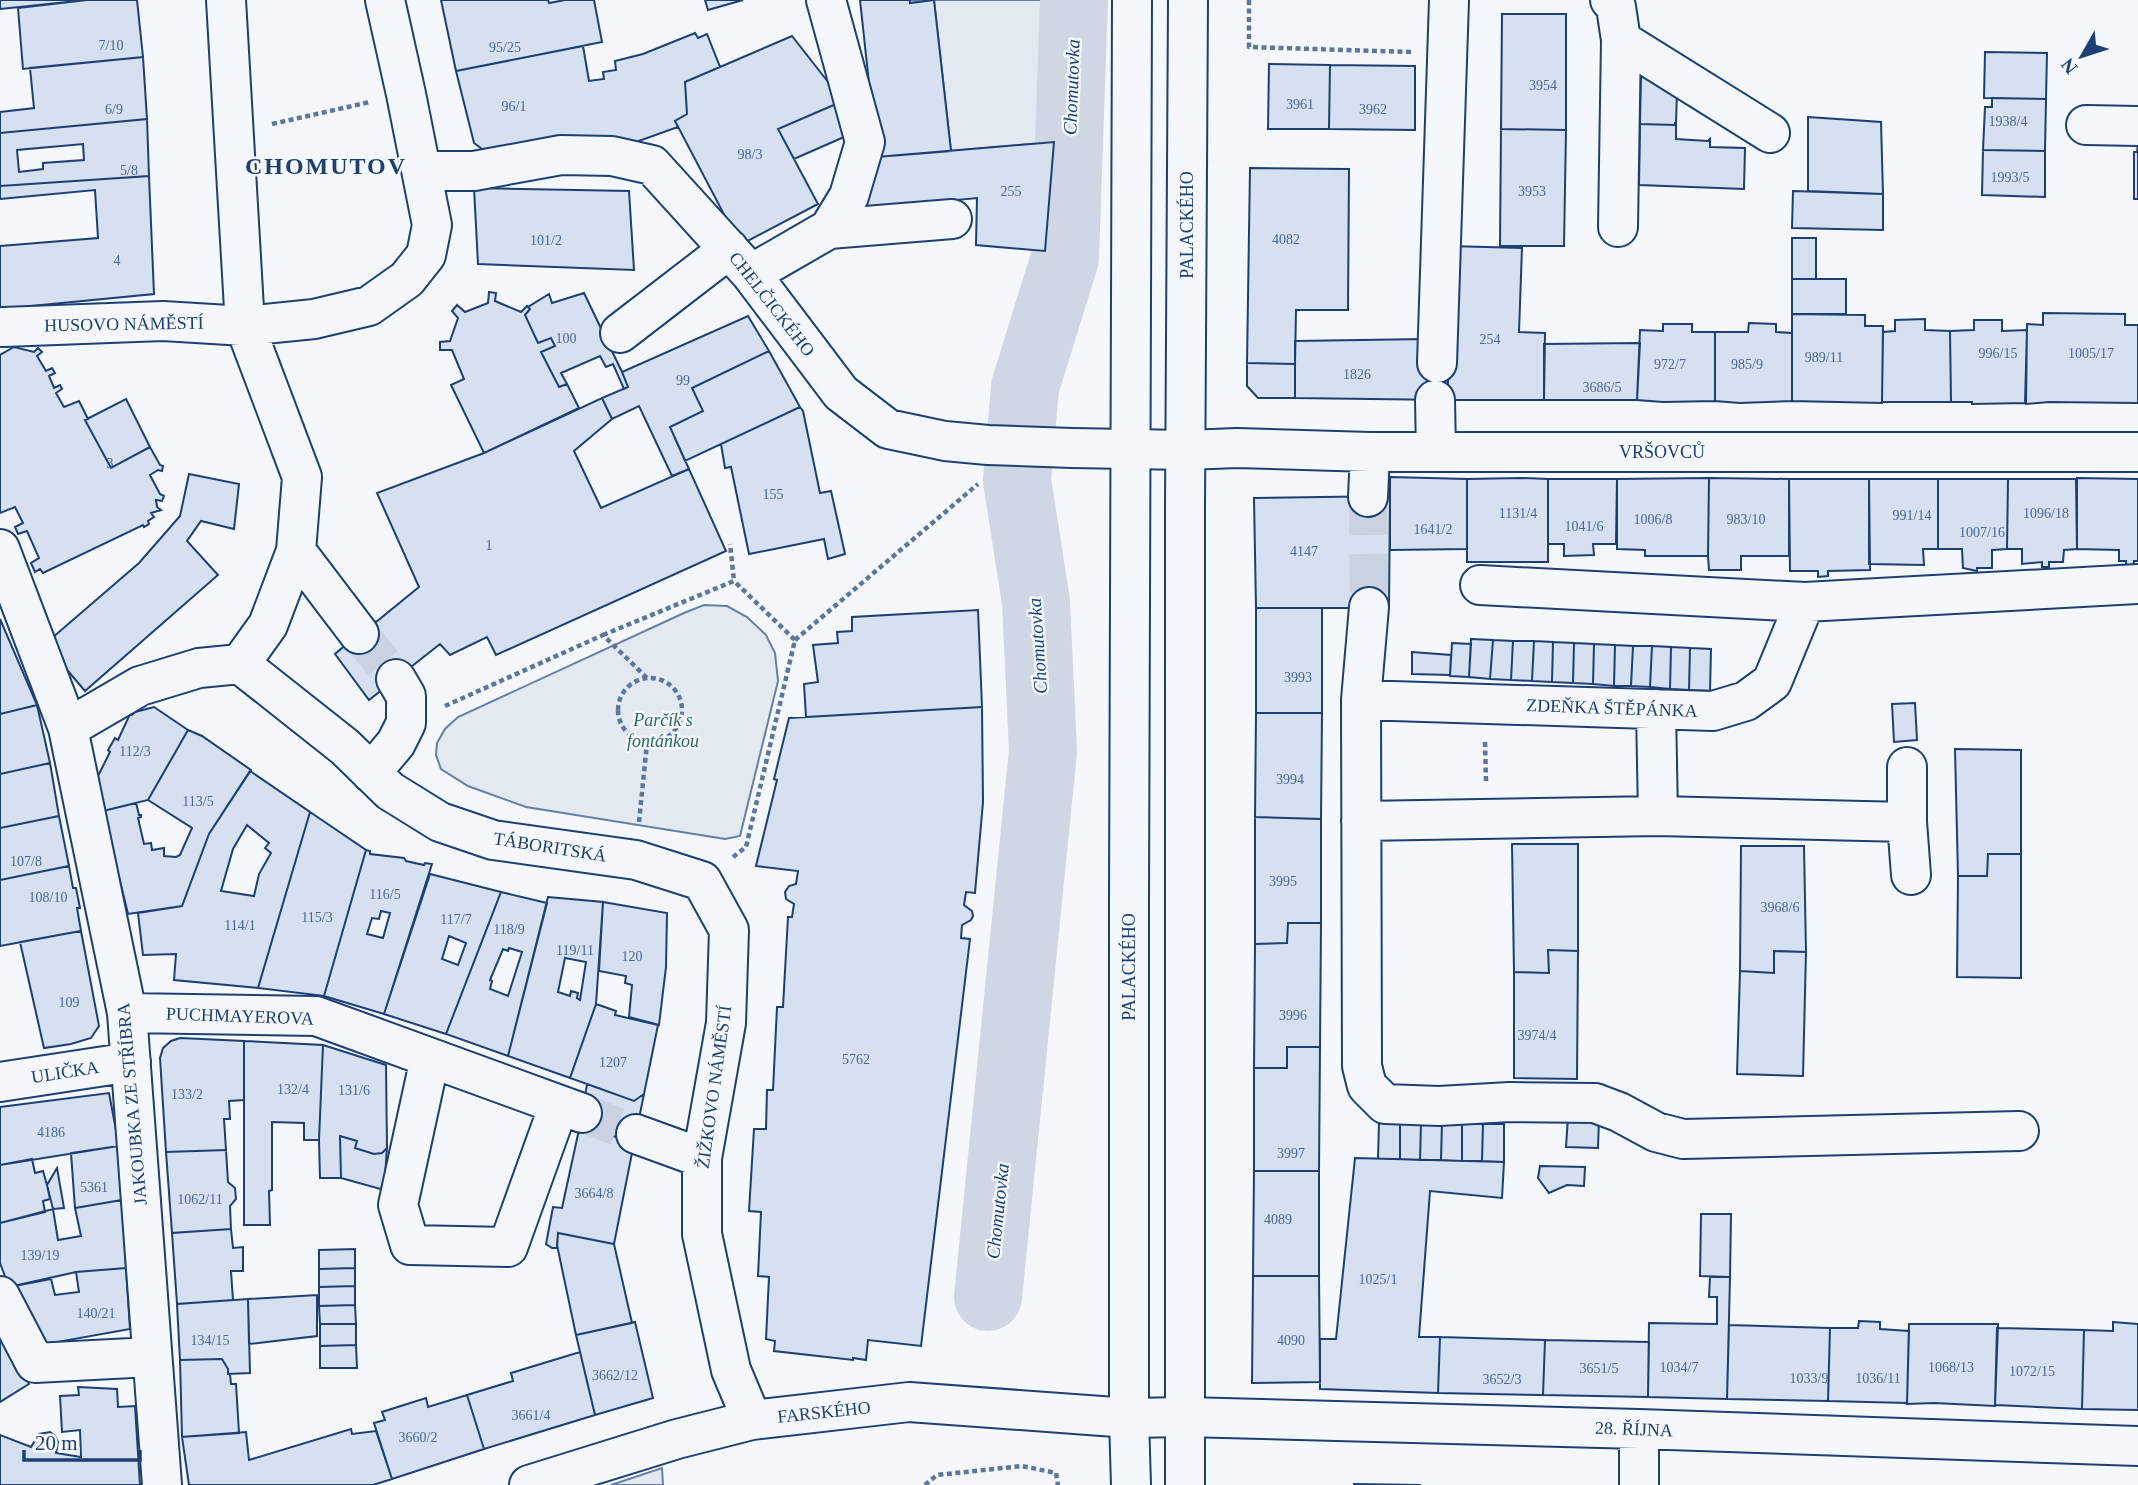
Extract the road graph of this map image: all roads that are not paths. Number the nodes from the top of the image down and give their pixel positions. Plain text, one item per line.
1 (226, 0) edge
2 (384, 0) edge
3 (826, 0) edge
4 (1132, 0) edge
5 (1188, 0) edge
6 (1449, 0) edge
7 (1610, 0) edge
8 (1621, 40) junction
9 (2086, 125) dead end
10 (2138, 126) edge
11 (1770, 133) dead end
12 (422, 171) junction
13 (952, 219) dead end
14 (1618, 227) dead end
15 (829, 229) junction
16 (740, 262) junction
17 (245, 326) junction
18 (3, 327) dead end
19 (620, 333) dead end
20 (1437, 363) dead end
21 (1435, 400) dead end
22 (1130, 449) junction
23 (1186, 450) junction
24 (1436, 451) junction
25 (1370, 452) junction
26 (2138, 452) edge
27 (1368, 497) tunnel mouth
28 (0, 549) edge
29 (296, 551) junction
30 (2138, 584) edge
31 (1480, 585) dead end
32 (1805, 602) junction
33 (1369, 607) tunnel mouth
34 (359, 634) tunnel mouth
35 (240, 664) junction
36 (396, 679) tunnel mouth
37 (1361, 700) junction
38 (1656, 709) junction
39 (68, 727) junction
40 (1907, 767) dead end
41 (371, 773) junction
42 (1658, 816) junction
43 (1361, 821) junction
44 (1907, 822) junction
45 (1911, 875) dead end
46 (702, 881) joint
47 (127, 1013) junction
48 (430, 1058) junction
49 (131, 1062) junction
50 (0, 1082) edge
51 (2019, 1132) dead end
52 (636, 1133) tunnel mouth
53 (702, 1157) junction
54 (0, 1296) edge
55 (151, 1357) junction
56 (1185, 1417) junction
57 (1129, 1418) junction
58 (752, 1420) junction
59 (1639, 1429) junction
60 (2138, 1446) edge
61 (162, 1485) edge
62 (529, 1485) edge
63 (1131, 1485) edge
64 (1185, 1485) edge
65 (1639, 1485) edge

1 - 17 street
2 - 12 street, HUSOVO NÁMĚSTÍ
3 - 15 street
4 - 22 street, PALACKÉHO
5 - 23 street, PALACKÉHO
6 - 20 street
7 - 8 street
8 - 11 street
8 - 14 street
9 - 10 street
12 - 16 street, CHELČICKÉHO
12 - 17 street, HUSOVO NÁMĚSTÍ
13 - 15 street
15 - 16 street
16 - 19 street
16 - 22 street, CHELČICKÉHO
17 - 18 street, HUSOVO NÁMĚSTÍ
17 - 29 street
21 - 24 street
22 - 23 street
22 - 57 street, PALACKÉHO
23 - 25 street, VRŠOVCŮ
23 - 56 street, PALACKÉHO
24 - 25 street, VRŠOVCŮ
24 - 26 street, VRŠOVCŮ
25 - 27 street
28 - 39 street
29 - 34 street
29 - 35 street
30 - 32 street
31 - 32 street
32 - 38 street, ZDEŇKA ŠTĚPÁNKA
33 - 37 street
35 - 39 street
35 - 41 street, TÁBORITSKÁ
36 - 41 street
37 - 38 street, ZDEŇKA ŠTĚPÁNKA
37 - 43 street
38 - 42 street
39 - 47 street, JAKOUBKA ZE STŘÍBRA
40 - 44 street
41 - 46 street, TÁBORITSKÁ
42 - 43 street
42 - 44 street
43 - 51 street
44 - 45 street
46 - 53 street, ŽIŽKOVO NÁMĚSTÍ
47 - 48 street, PUCHMAYEROVA
47 - 49 street, JAKOUBKA ZE STŘÍBRA
48 - 48 street, PUCHMAYEROVA
49 - 50 street, ULIČKA
49 - 55 street, JAKOUBKA ZE STŘÍBRA
52 - 53 street
53 - 58 street, ŽIŽKOVO NÁMĚSTÍ
54 - 55 street
55 - 61 street, JAKOUBKA ZE STŘÍBRA
56 - 57 street, 28. ŘÍJNA
56 - 59 street, 28. ŘÍJNA
56 - 64 street, PALACKÉHO
57 - 58 street, FARSKÉHO
57 - 63 street, PALACKÉHO
58 - 62 street, FARSKÉHO
59 - 60 street, 28. ŘÍJNA
59 - 65 street

